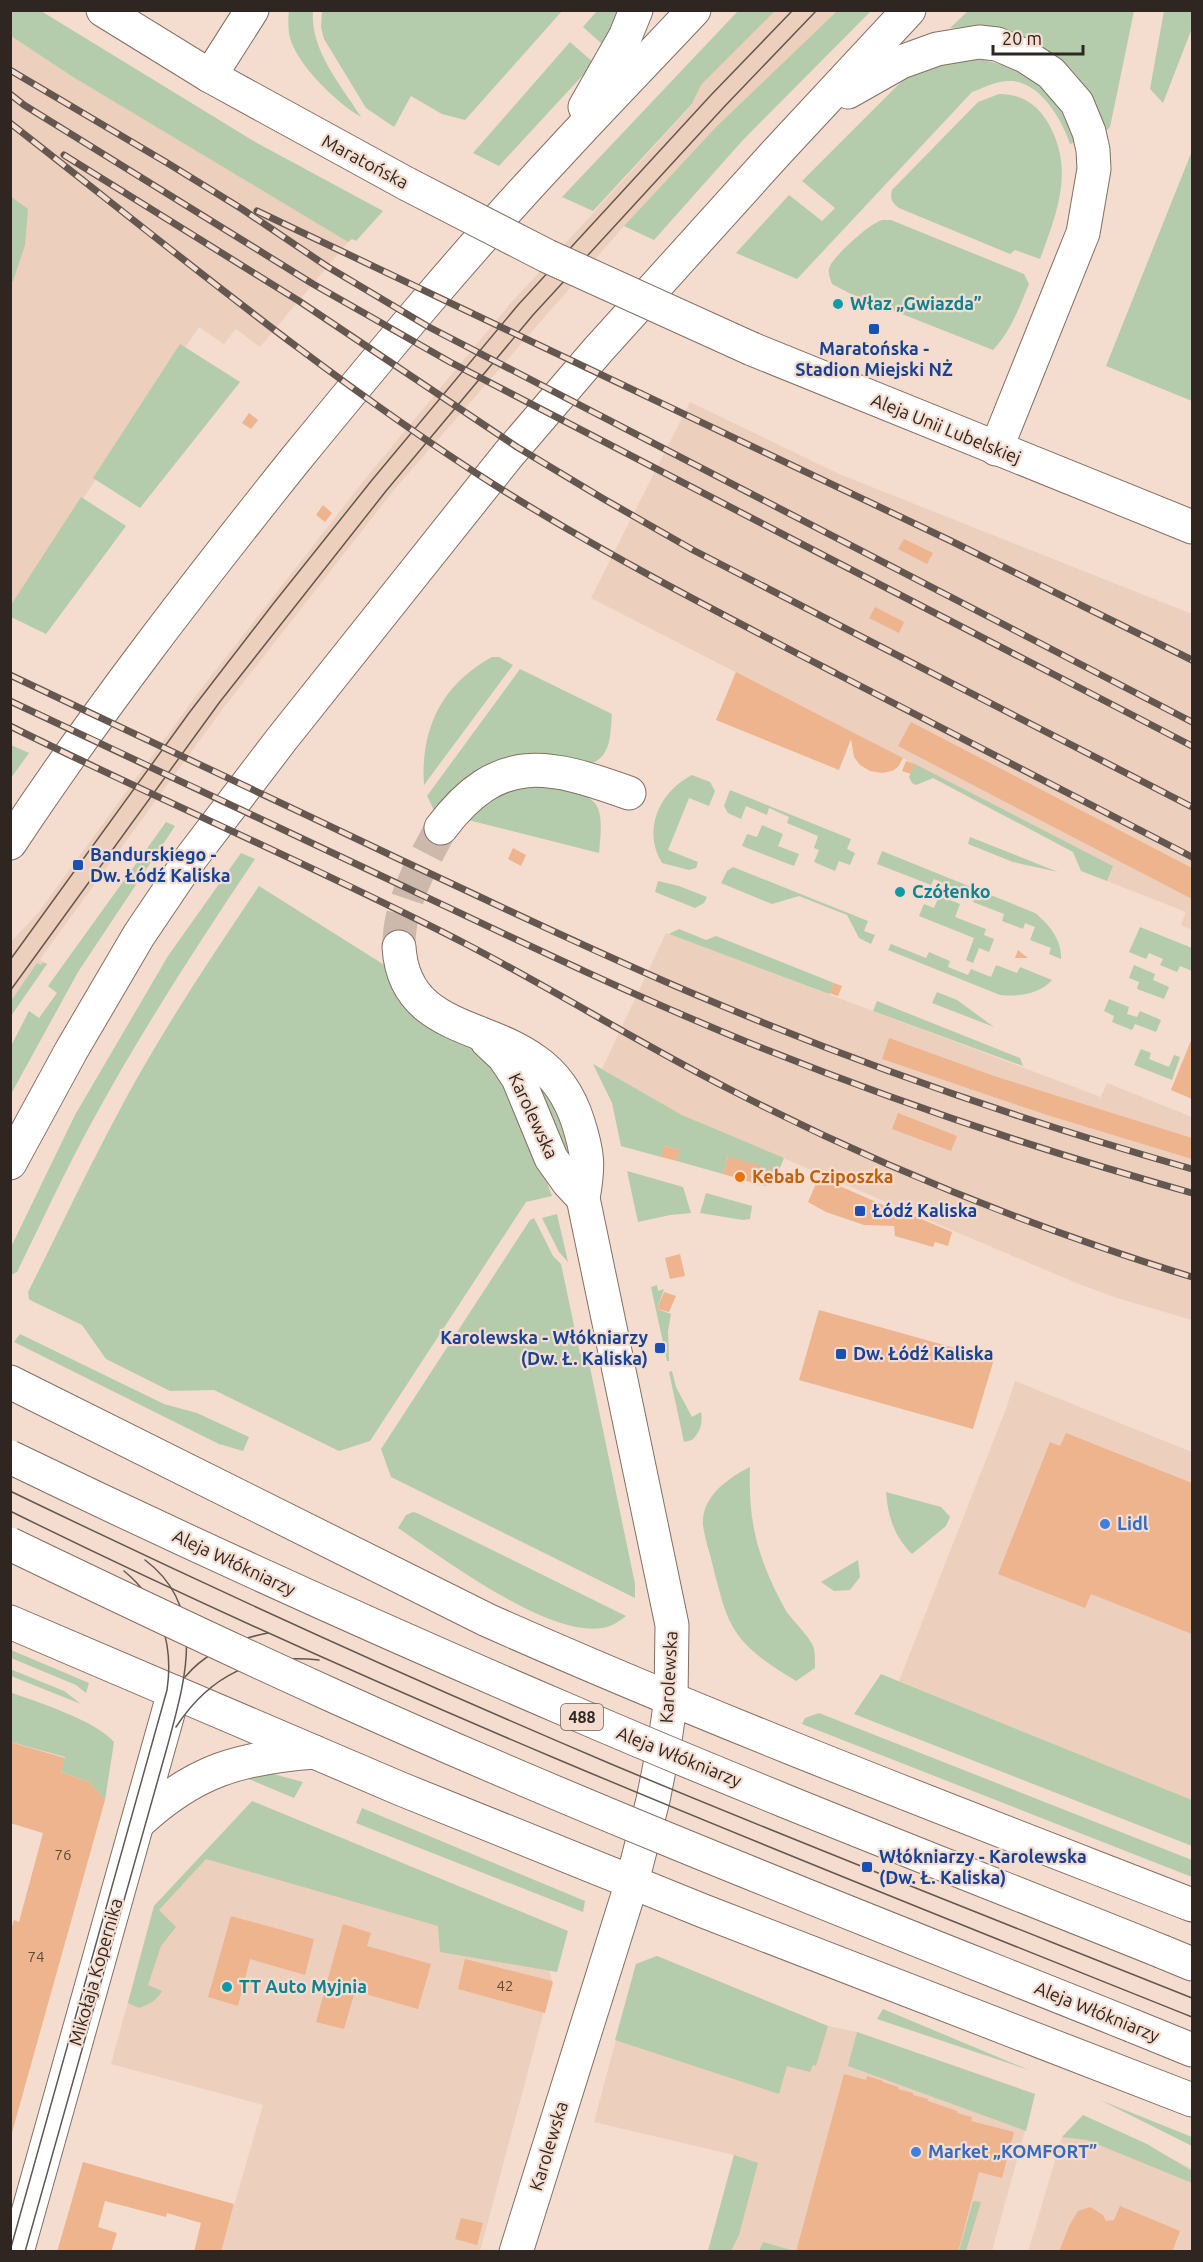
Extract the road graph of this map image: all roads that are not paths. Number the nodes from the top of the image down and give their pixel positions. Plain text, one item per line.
1 (103, 10) edge
2 (252, 10) edge
3 (636, 10) edge
4 (694, 10) edge
5 (909, 10) edge
6 (210, 76) junction
7 (809, 118) junction
8 (559, 153) junction
9 (636, 298) joint
10 (996, 449) junction
11 (1192, 528) edge
12 (629, 793) dead end
13 (441, 828) tunnel mouth
14 (10, 843) edge
15 (399, 947) tunnel mouth
16 (10, 1163) edge
17 (10, 1383) edge
18 (10, 1457) edge
19 (10, 1544) edge
20 (10, 1622) edge
21 (174, 1692) junction
22 (671, 1699) junction
23 (314, 1752) junction
24 (139, 1822) junction
25 (632, 1882) junction
26 (1192, 1905) edge
27 (1178, 1958) edge
28 (1192, 2050) edge
29 (1192, 2100) edge
30 (17, 2252) edge
31 (516, 2252) edge

1 - 6 main road, Maratońska
2 - 6 main road
3 - 8 main road
4 - 8 main road
5 - 7 main road
6 - 9 main road, Maratońska, bridge
7 - 10 main road
7 - 16 main road
8 - 14 main road
9 - 10 main road, Aleja Unii Lubelskiej, bridge
10 - 11 main road, Aleja Unii Lubelskiej
12 - 13 main road
15 - 22 main road, Karolewska
17 - 22 main road
18 - 27 main road, Aleja Włókniarzy / 488, bridge
19 - 28 main road, Aleja Włókniarzy, bridge
20 - 21 main road
21 - 23 main road
21 - 24 main road, Mikołaja Kopernika
22 - 25 main road, Karolewska
22 - 26 main road
23 - 24 main road
23 - 25 main road
24 - 30 main road, Mikołaja Kopernika
25 - 29 main road
25 - 31 main road, Karolewska

